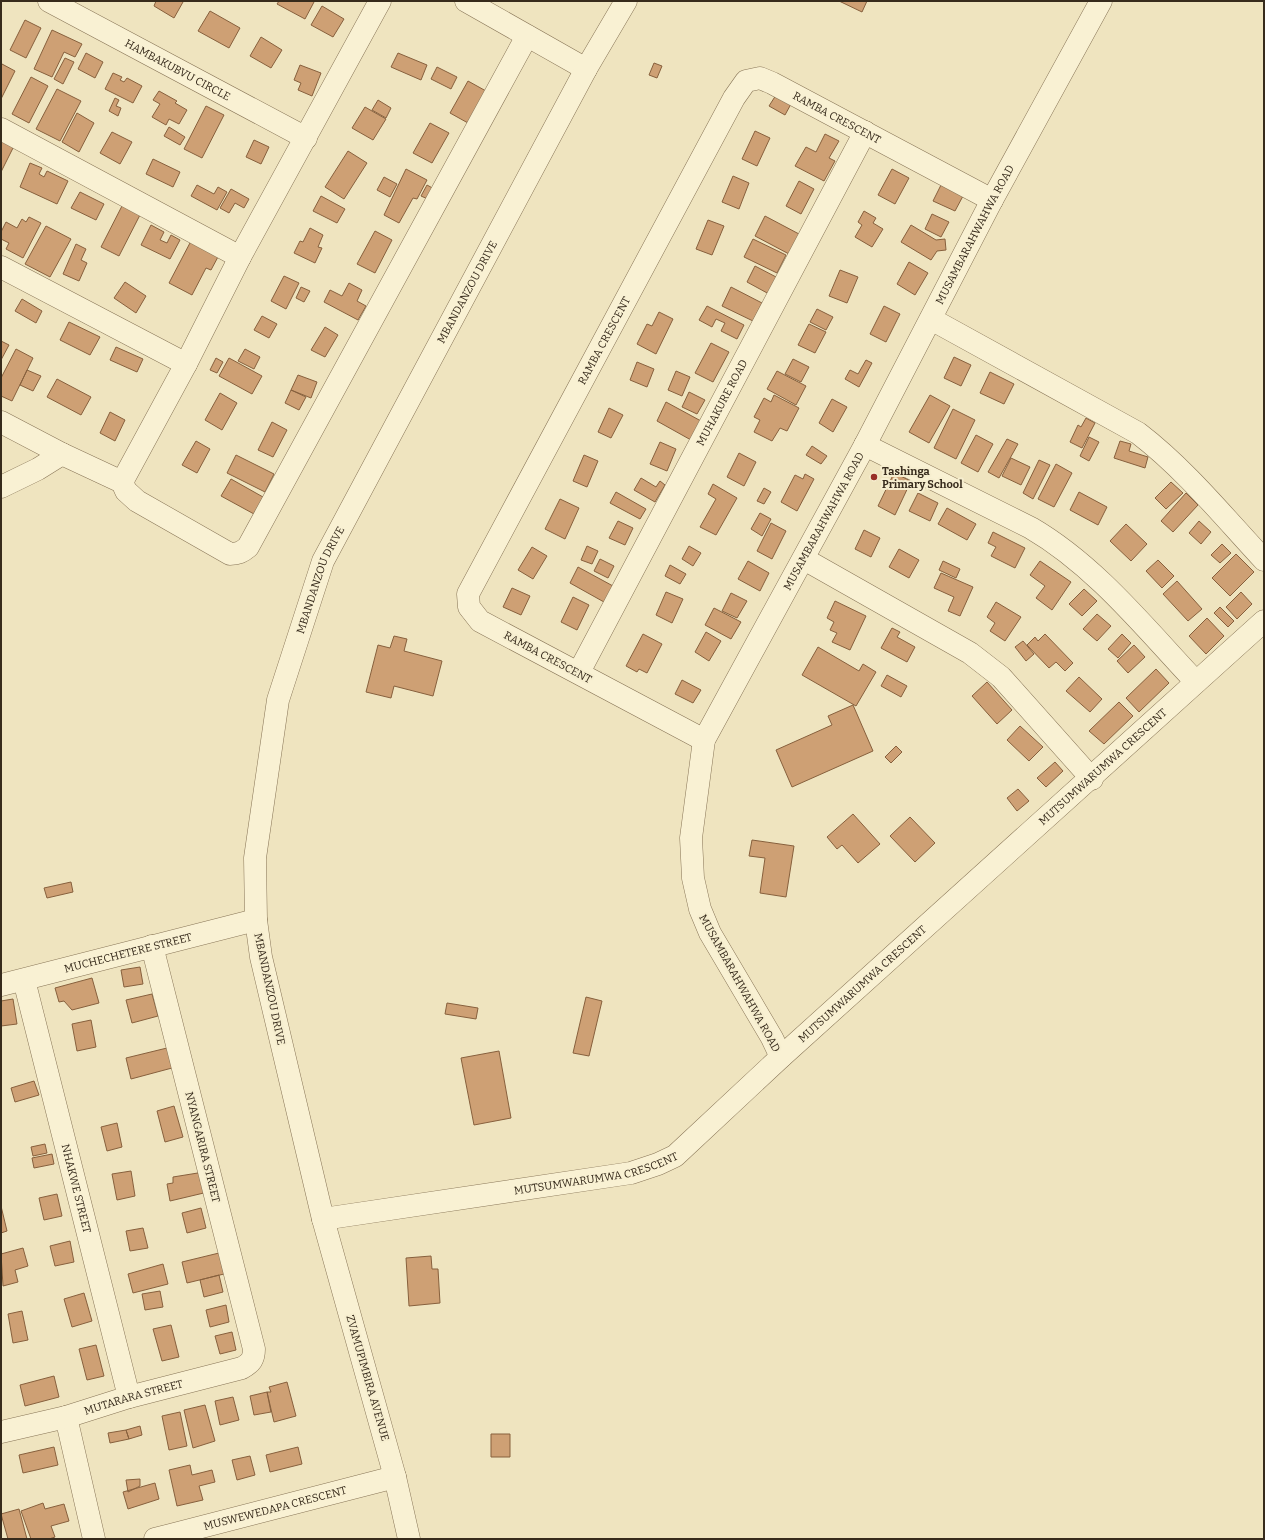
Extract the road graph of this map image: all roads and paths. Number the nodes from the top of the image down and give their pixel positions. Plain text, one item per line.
1 (49, 1) edge
2 (380, 1) edge
3 (466, 1) edge
4 (626, 1) edge
5 (1101, 1) edge
6 (527, 36) junction
7 (586, 69) junction
8 (1, 129) edge
9 (865, 132) junction
10 (306, 138) junction
11 (992, 200) junction
12 (240, 257) junction
13 (1, 267) edge
14 (930, 319) junction
15 (186, 364) junction
16 (1, 422) edge
17 (865, 445) junction
18 (62, 454) junction
19 (122, 482) junction
20 (1, 487) edge
21 (804, 559) junction
22 (1264, 560) edge
23 (1264, 621) edge
24 (579, 672) junction
25 (1196, 682) junction
26 (704, 740) junction
27 (1092, 779) junction
28 (256, 920) junction
29 (152, 946) junction
30 (24, 980) junction
31 (1, 986) edge
32 (781, 1057) junction
33 (323, 1219) junction
34 (254, 1349) joint
35 (129, 1397) junction
36 (66, 1417) junction
37 (1, 1432) edge
38 (395, 1477) junction
39 (94, 1539) edge
40 (155, 1539) edge
41 (409, 1539) edge

1 - 10 street, HAMBAKUBVU CIRCLE
2 - 10 street
3 - 6 street
4 - 7 street, MBANDANZOU DRIVE
5 - 11 street, MUSAMBARAHWAHWA ROAD
6 - 7 street
6 - 19 street
7 - 28 street, MBANDANZOU DRIVE
8 - 12 street
9 - 11 street, RAMBA CRESCENT
9 - 24 street, MUHAKURE ROAD
9 - 24 street, RAMBA CRESCENT
10 - 12 street
11 - 14 street, MUSAMBARAHWAHWA ROAD
12 - 15 street
13 - 15 street
14 - 17 street, MUSAMBARAHWAHWA ROAD
14 - 22 street
15 - 19 street
16 - 18 street
17 - 21 street, MUSAMBARAHWAHWA ROAD
17 - 25 street
18 - 19 street
18 - 20 street
21 - 26 street, MUSAMBARAHWAHWA ROAD
21 - 27 street
23 - 25 street, MUTSUMWARUMWA CRESCENT
24 - 26 street, RAMBA CRESCENT
25 - 27 street, MUTSUMWARUMWA CRESCENT
26 - 32 street, MUSAMBARAHWAHWA ROAD
27 - 32 street, MUTSUMWARUMWA CRESCENT
28 - 29 street, MUCHECHETERE STREET
28 - 33 street, MBANDANZOU DRIVE
29 - 30 street, MUCHECHETERE STREET
29 - 34 street, NYANGARIRA STREET
30 - 31 street, MUCHECHETERE STREET
30 - 35 street, NHAKWE STREET
32 - 33 street, MUTSUMWARUMWA CRESCENT
33 - 38 street, ZVAMUPIMBIRA AVENUE
34 - 35 street, MUTARARA STREET
35 - 36 street, MUTARARA STREET
36 - 37 street, MUTARARA STREET
36 - 39 street
38 - 40 street, MUSWEWEDAPA CRESCENT
38 - 41 street, ZVAMUPIMBIRA AVENUE

